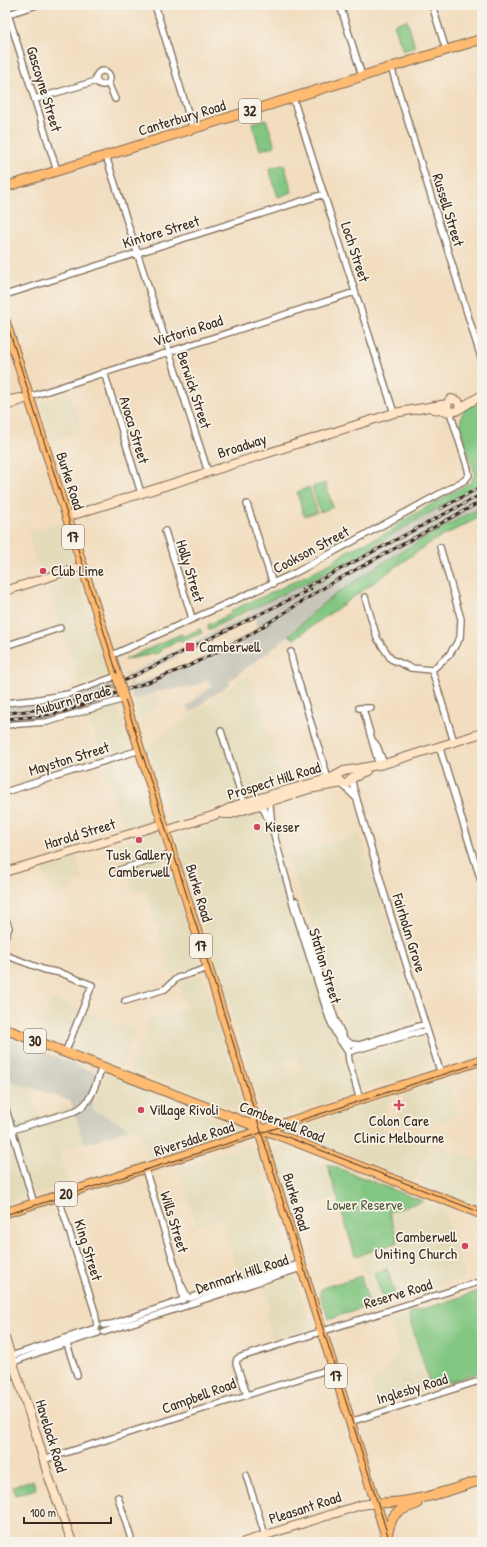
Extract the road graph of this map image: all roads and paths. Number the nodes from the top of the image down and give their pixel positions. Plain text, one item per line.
1 (37, 5) edge
2 (155, 5) edge
3 (340, 5) edge
4 (432, 5) edge
5 (7, 14) edge
6 (482, 39) edge
7 (446, 50) junction
8 (391, 67) junction
9 (362, 76) junction
10 (96, 81) junction
11 (108, 83) junction
12 (293, 98) junction
13 (34, 99) junction
14 (114, 99) dead end
15 (193, 129) junction
16 (106, 156) junction
17 (57, 171) junction
18 (5, 187) edge
19 (324, 194) junction
20 (137, 252) junction
21 (355, 292) junction
22 (5, 295) edge
23 (5, 321) edge
24 (169, 351) junction
25 (482, 360) edge
26 (104, 372) junction
27 (482, 395) edge
28 (29, 397) junction
29 (5, 401) edge
30 (5, 407) edge
31 (459, 407) junction
32 (448, 409) junction
33 (394, 413) junction
34 (455, 425) junction
35 (208, 472) junction
36 (140, 494) junction
37 (247, 504) dead end
38 (67, 517) junction
39 (165, 531) dead end
40 (440, 547) dead end
41 (83, 566) junction
42 (273, 584) junction
43 (5, 591) edge
44 (365, 597) dead end
45 (192, 618) junction
46 (60, 628) dead end
47 (5, 646) edge
48 (291, 652) dead end
49 (110, 656) junction
50 (432, 670) junction
51 (117, 677) junction
52 (124, 697) junction
53 (5, 703) edge
54 (371, 708) dead end
55 (5, 725) edge
56 (221, 731) dead end
57 (482, 733) edge
58 (454, 742) junction
59 (440, 746) junction
60 (140, 750) junction
61 (381, 765) junction
62 (344, 772) junction
63 (351, 779) junction
64 (330, 782) junction
65 (342, 783) junction
66 (5, 792) edge
67 (286, 793) junction
68 (278, 799) junction
69 (356, 799) junction
70 (268, 802) junction
71 (256, 803) junction
72 (245, 806) junction
73 (270, 811) junction
74 (164, 827) junction
75 (272, 827) junction
76 (172, 854) junction
77 (119, 870) dead end
78 (5, 872) edge
79 (482, 884) edge
80 (5, 917) edge
81 (5, 937) edge
82 (5, 955) edge
83 (208, 968) junction
84 (125, 1001) dead end
85 (425, 1024) junction
86 (5, 1029) edge
87 (427, 1030) junction
88 (339, 1033) junction
89 (386, 1039) junction
90 (345, 1040) junction
91 (379, 1040) junction
92 (348, 1052) junction
93 (65, 1053) junction
94 (482, 1060) edge
95 (102, 1067) junction
96 (441, 1074) junction
97 (360, 1100) junction
98 (5, 1106) edge
99 (12, 1130) junction
100 (261, 1130) junction
101 (145, 1169) junction
102 (58, 1196) junction
103 (34, 1204) junction
104 (5, 1213) edge
105 (482, 1214) edge
106 (301, 1266) junction
107 (482, 1281) edge
108 (186, 1301) junction
109 (100, 1328) junction
110 (321, 1331) junction
111 (5, 1338) edge
112 (66, 1341) junction
113 (12, 1359) junction
114 (333, 1368) junction
115 (77, 1375) dead end
116 (482, 1380) edge
117 (246, 1395) junction
118 (350, 1422) junction
119 (43, 1460) junction
120 (246, 1475) dead end
121 (482, 1480) edge
122 (430, 1496) junction
123 (118, 1497) dead end
124 (376, 1503) junction
125 (265, 1535) junction
126 (387, 1539) edge
127 (72, 1542) edge
128 (132, 1542) edge
129 (244, 1542) edge

1 - 5 street
2 - 15 street
3 - 9 street
4 - 7 street
5 - 13 street, Gascoyne Street
6 - 7 main road, Canterbury Road / 32
7 - 8 main road, Canterbury Road / 32
8 - 9 main road, Canterbury Road / 32
8 - 25 street, Russell Street
9 - 12 main road, Canterbury Road / 32
10 - 11 street
10 - 11 street
10 - 13 street
11 - 14 street
12 - 15 main road, Canterbury Road / 32
12 - 19 street, Loch Street
13 - 17 street, Gascoyne Street
15 - 16 main road, Canterbury Road / 32
16 - 17 main road, Canterbury Road / 32
16 - 20 street, Berwick Street
17 - 18 main road, Canterbury Road / 32
19 - 20 street, Kintore Street
19 - 21 street, Loch Street
20 - 22 street, Kintore Street
20 - 24 street, Berwick Street
21 - 24 street, Victoria Road
21 - 33 street, Loch Street
23 - 28 main road, Burke Road / 17
24 - 26 street, Victoria Road
24 - 35 street, Berwick Street
26 - 28 street, Victoria Road
26 - 36 street, Avoca Street
27 - 31 street, Broadway
28 - 29 street, Victoria Road
28 - 30 street, Victoria Road
28 - 38 main road, Burke Road / 17
31 - 32 street, Broadway
31 - 32 street, Broadway
31 - 34 street, Cookson Street
32 - 33 street, Broadway
32 - 34 street, Cookson Street
33 - 35 street, Broadway
34 - 42 street, Cookson Street
35 - 36 street, Broadway
36 - 38 street, Broadway
37 - 42 street
38 - 41 main road, Burke Road / 17
39 - 45 street, Holly Street
40 - 50 street
41 - 43 street
41 - 49 main road, Burke Road / 17
42 - 45 street, Cookson Street
44 - 50 street
45 - 49 street, Cookson Street
46 - 47 street
48 - 64 street
49 - 51 main road, Burke Road / 17
50 - 58 street
51 - 52 main road, Burke Road / 17, bridge
51 - 53 street
52 - 55 street, Auburn Parade
52 - 60 main road, Burke Road / 17
54 - 61 street
56 - 72 street
57 - 58 street, Prospect Hill Road
58 - 59 street, Prospect Hill Road
59 - 61 street, Prospect Hill Road
59 - 79 street
60 - 66 street, Mayston Street
60 - 74 main road, Burke Road / 17
61 - 62 street, Prospect Hill Road
61 - 63 street, Prospect Hill Road
62 - 63 street
62 - 64 street, Prospect Hill Road
62 - 65 street
63 - 65 street
63 - 69 street, Fairholm Grove
64 - 65 street, Prospect Hill Road
64 - 67 street, Prospect Hill Road
65 - 69 street, Fairholm Grove
67 - 68 street, Prospect Hill Road
67 - 71 street, Prospect Hill Road
68 - 70 street, Prospect Hill Road
68 - 73 street
69 - 85 street, Fairholm Grove
70 - 71 street
70 - 73 street, Station Street
71 - 72 street, Prospect Hill Road
71 - 75 street, Station Street
72 - 74 street, Prospect Hill Road
73 - 75 street, Station Street
74 - 76 main road, Burke Road / 17
74 - 78 street, Harold Street
75 - 88 street, Station Street
76 - 77 street
76 - 83 main road, Burke Road / 17
80 - 81 street
82 - 93 street
83 - 84 street
83 - 100 main road, Burke Road / 17
85 - 87 street, Fairholm Grove
85 - 89 street
86 - 93 main road, Camberwell Road / 30
87 - 89 street
87 - 96 street, Fairholm Grove
88 - 90 street, Station Street
88 - 92 street, Station Street
89 - 91 street
90 - 91 street
90 - 92 street, Station Street
91 - 92 street
92 - 97 street, Station Street
93 - 95 main road, Camberwell Road / 30
94 - 96 main road, Riversdale Road / 20
95 - 99 street
95 - 100 main road, Camberwell Road / 30
96 - 97 main road, Riversdale Road / 20
97 - 100 main road, Riversdale Road / 20
98 - 99 street
99 - 103 street
100 - 101 main road, Riversdale Road / 20
100 - 105 main road, Camberwell Road / 30
100 - 106 main road, Burke Road / 17
101 - 102 main road, Riversdale Road / 20
101 - 108 street, Wills Street
102 - 103 main road, Riversdale Road / 20
102 - 109 street, King Street
103 - 104 main road, Riversdale Road / 20
106 - 108 street, Denmark Hill Road
106 - 110 main road, Burke Road / 17
107 - 110 street, Reserve Road
108 - 109 street, Denmark Hill Road
109 - 112 street, Denmark Hill Road
110 - 114 main road, Burke Road / 17
110 - 117 street, Campbell Road
111 - 113 street, Havelock Road
112 - 113 street, Denmark Hill Road
112 - 115 street
113 - 119 street, Havelock Road
114 - 117 street
114 - 118 main road, Burke Road / 17
116 - 118 street, Inglesby Road
117 - 119 street, Campbell Road
118 - 124 main road, Burke Road / 17
119 - 127 street, Havelock Road
120 - 125 street
121 - 122 main road
122 - 124 main road
122 - 126 main road
123 - 128 street
124 - 125 street, Pleasant Road
124 - 126 main road, Burke Road / 17
125 - 129 street, Pleasant Road

